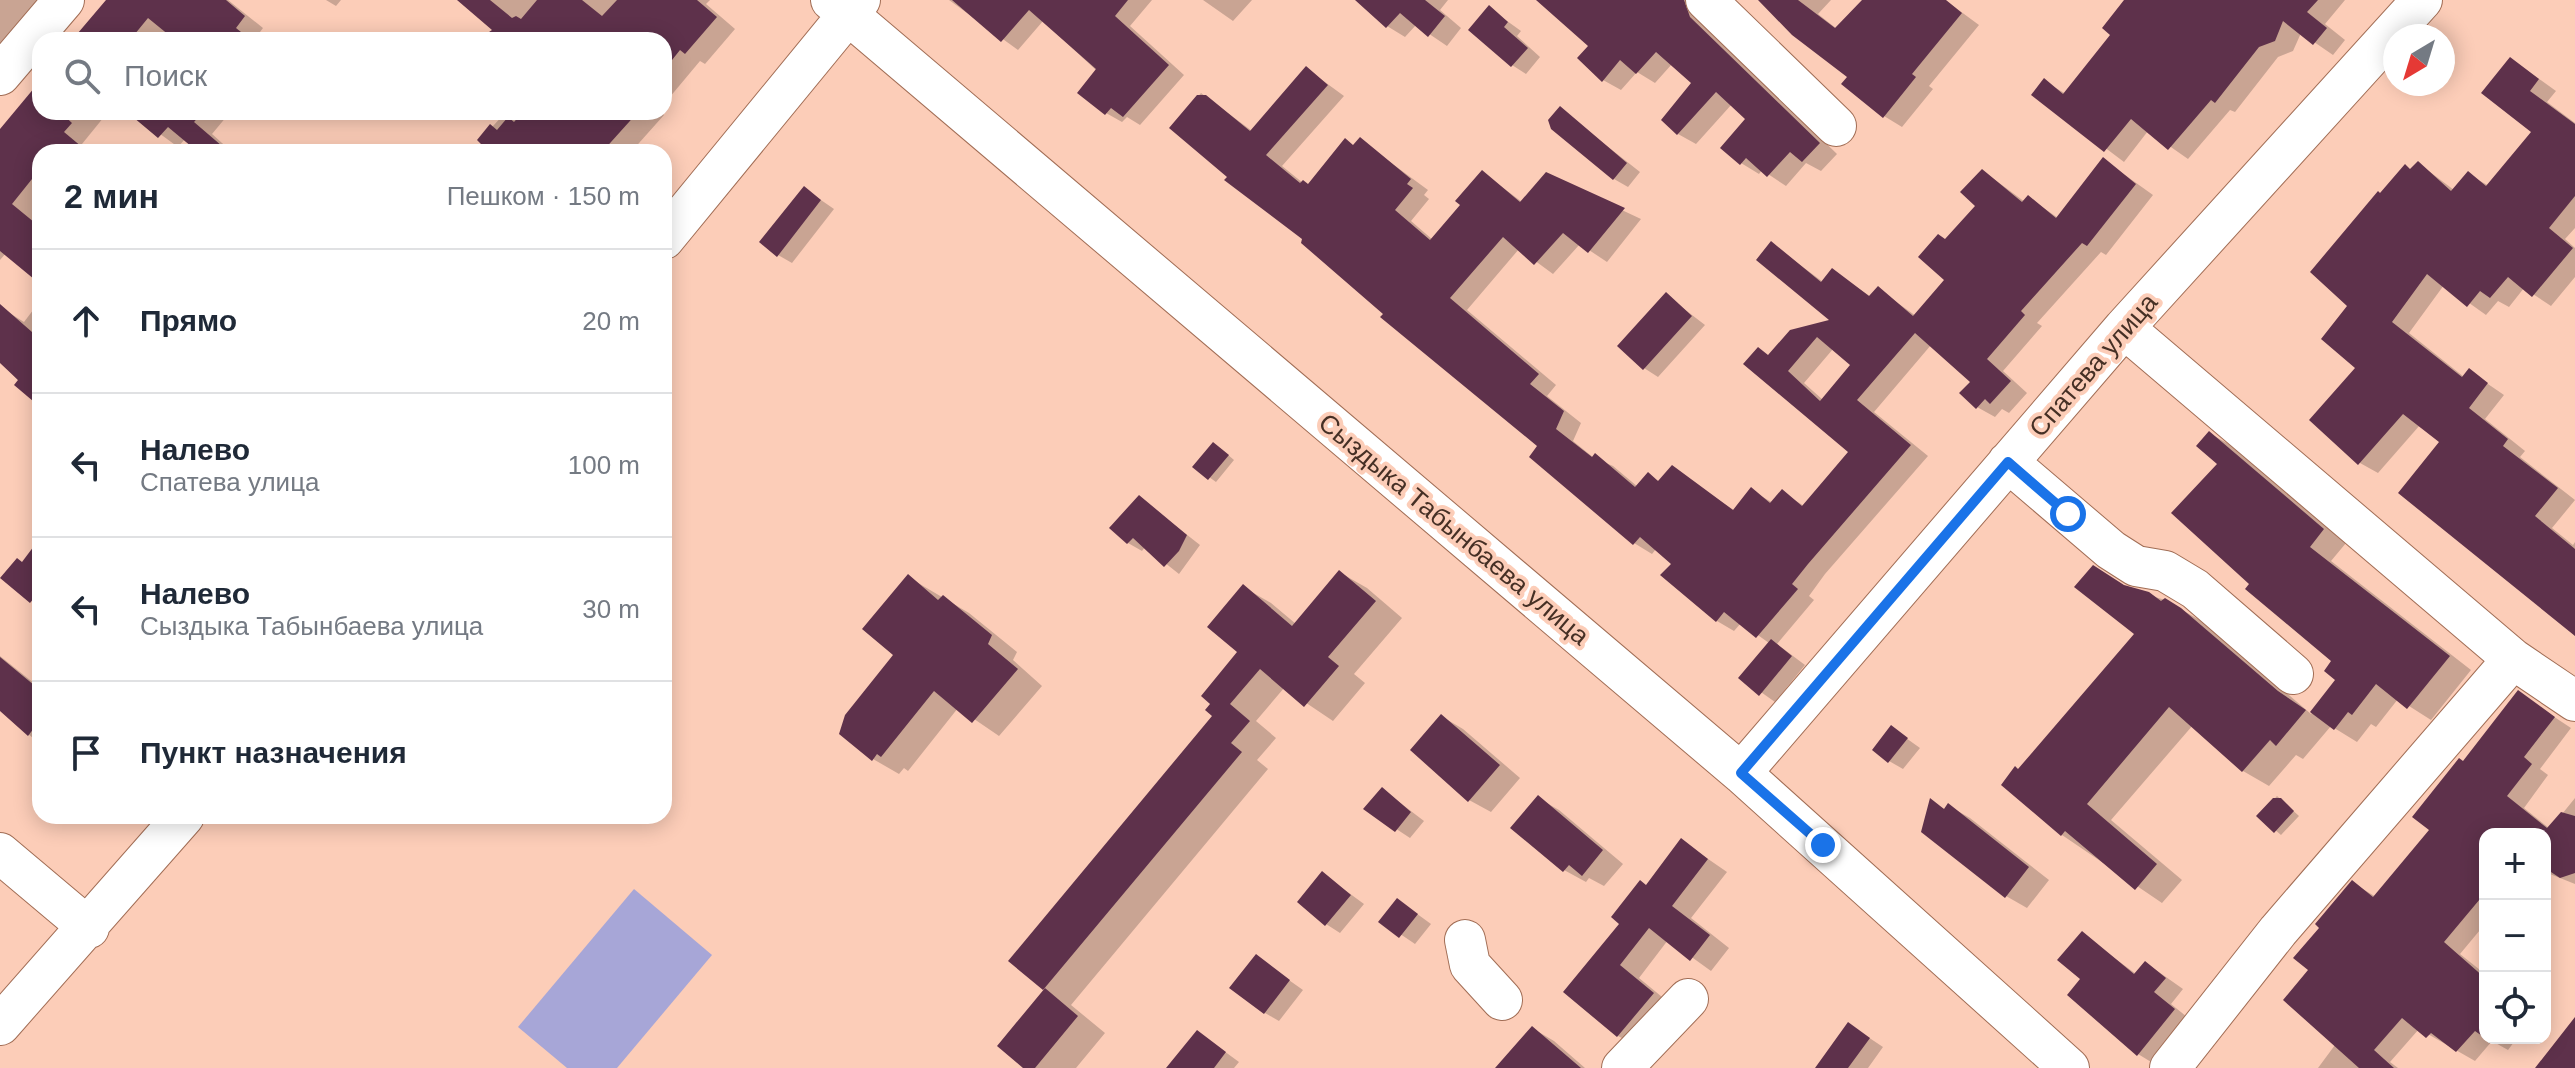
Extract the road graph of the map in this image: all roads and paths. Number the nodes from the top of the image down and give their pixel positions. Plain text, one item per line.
1 (64, 0) edge
2 (1706, 0) edge
3 (2422, 0) edge
4 (846, 5) edge
5 (37, 32) edge
6 (32, 38) edge
7 (0, 75) edge
8 (1836, 126) dead end
9 (672, 229) edge
10 (2124, 328) junction
11 (2008, 462) junction
12 (2513, 659) junction
13 (2293, 674) dead end
14 (2575, 701) edge
15 (1741, 773) junction
16 (177, 824) edge
17 (0, 853) edge
18 (89, 928) junction
19 (1465, 940) dead end
20 (1688, 999) dead end
21 (1502, 1000) dead end
22 (0, 1025) edge
23 (1622, 1068) edge
24 (2069, 1068) edge
25 (2170, 1068) edge

1 - 5 street
2 - 8 street
3 - 10 street, Спатева улица
4 - 9 street
4 - 15 street, Сыздыка Табынбаева улица
6 - 7 street
10 - 11 street, Спатева улица
10 - 12 street
11 - 13 street
11 - 15 street, Спатева улица
12 - 14 street
12 - 25 street
15 - 24 street, Сыздыка Табынбаева улица
16 - 18 street
17 - 18 street
18 - 22 street
19 - 21 street
20 - 23 street

